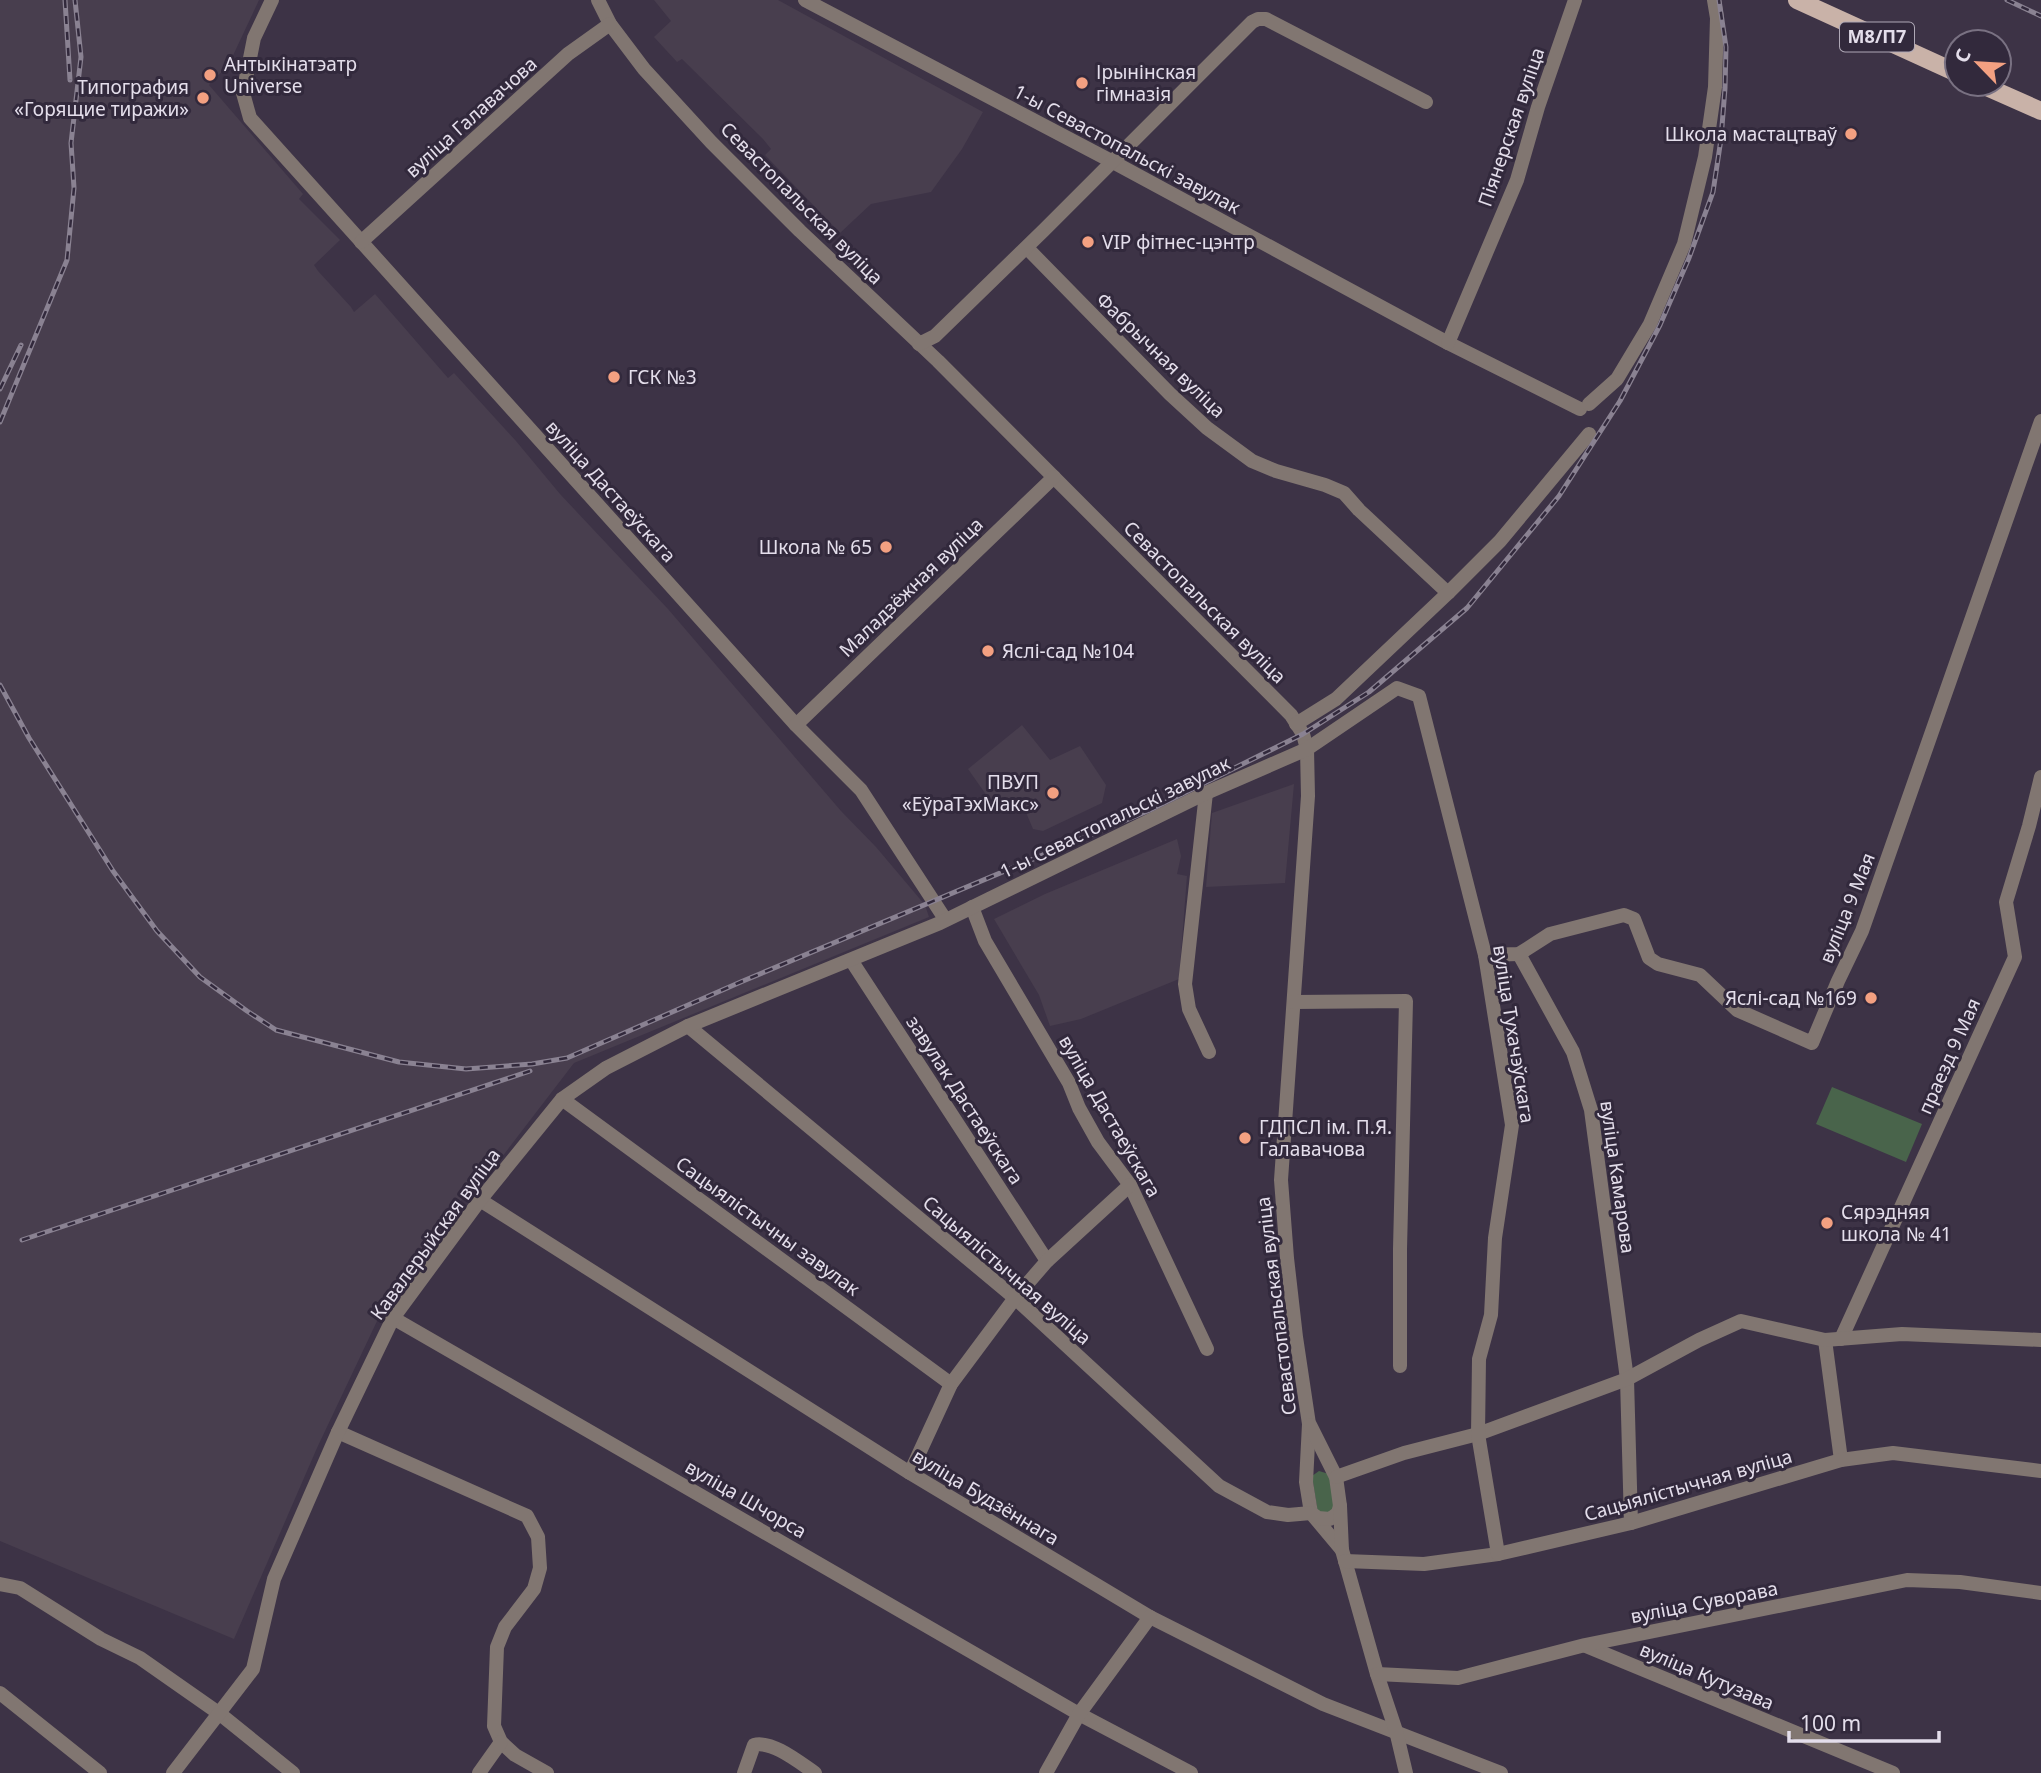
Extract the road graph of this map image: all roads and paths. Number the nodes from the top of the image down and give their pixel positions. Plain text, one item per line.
1 (272, 0) edge
2 (598, 0) edge
3 (805, 0) edge
4 (1575, 0) edge
5 (1714, 0) edge
6 (1797, 0) edge
7 (610, 24) junction
8 (1943, 67) edge
9 (2012, 98) edge
10 (1426, 102) dead end
11 (2041, 111) edge
12 (1113, 163) junction
13 (361, 242) junction
14 (1027, 248) junction
15 (1448, 343) junction
16 (919, 344) junction
17 (2041, 421) edge
18 (1589, 434) dead end
19 (1054, 477) junction
20 (1448, 593) junction
21 (1296, 724) junction
22 (796, 725) junction
23 (1307, 748) junction
24 (2041, 777) edge
25 (1206, 793) junction
26 (972, 907) junction
27 (943, 921) junction
28 (1519, 954) junction
29 (1485, 955) junction
30 (851, 960) junction
31 (1294, 1002) junction
32 (688, 1026) junction
33 (1209, 1052) dead end
34 (562, 1099) junction
35 (1130, 1185) junction
36 (480, 1200) junction
37 (1047, 1261) junction
38 (1015, 1298) junction
39 (393, 1318) junction
40 (1841, 1339) junction
41 (2041, 1339) edge
42 (1825, 1340) junction
43 (1207, 1349) dead end
44 (1400, 1366) dead end
45 (1627, 1379) junction
46 (951, 1384) junction
47 (1309, 1424) junction
48 (338, 1432) junction
49 (1478, 1434) junction
50 (1841, 1460) junction
51 (2041, 1471) edge
52 (910, 1473) junction
53 (1334, 1474) junction
54 (1306, 1482) junction
55 (1340, 1506) junction
56 (1311, 1513) junction
57 (1631, 1523) junction
58 (1498, 1555) junction
59 (1343, 1556) junction
60 (0, 1584) edge
61 (2041, 1593) edge
62 (1150, 1617) junction
63 (1585, 1645) junction
64 (1377, 1674) junction
65 (0, 1693) edge
66 (220, 1714) junction
67 (1079, 1714) junction
68 (1396, 1731) junction
69 (501, 1742) junction
70 (100, 1773) edge
71 (173, 1773) edge
72 (293, 1773) edge
73 (479, 1773) edge
74 (547, 1773) edge
75 (744, 1773) edge
76 (815, 1773) edge
77 (1046, 1773) edge
78 (1191, 1773) edge
79 (1406, 1773) edge
80 (1501, 1773) edge
81 (1894, 1773) edge

1 - 13 street, вуліца Дастаеўскага
2 - 7 street, Севастопальская вуліца
3 - 12 street, 1-ы Севастопальскі завулак
4 - 15 street, Піянерская вуліца
5 - 15 street, 1-ы Севастопальскі завулак
6 - 8 main road, М8/П7
7 - 13 street, вуліца Галавачова
7 - 16 street, Севастопальская вуліца
9 - 11 main road
10 - 12 street
12 - 14 street
12 - 15 street, 1-ы Севастопальскі завулак
13 - 22 street, вуліца Дастаеўскага
14 - 16 street
14 - 20 street, Фабрычная вуліца
16 - 19 street, Севастопальская вуліца
17 - 28 street, вуліца 9 Мая
18 - 20 street
19 - 21 street, Севастопальская вуліца
19 - 22 street, Маладзёжная вуліца
20 - 21 street
21 - 23 street, Севастопальская вуліца
22 - 27 street, вуліца Дастаеўскага
23 - 25 street, 1-ы Севастопальскі завулак
23 - 29 street, вуліца Тухачэўскага
23 - 31 street, Севастопальская вуліца
24 - 40 street, праезд 9 Мая
25 - 26 street, 1-ы Севастопальскі завулак
25 - 33 street
26 - 27 street, 1-ы Севастопальскі завулак
26 - 35 street, вуліца Дастаеўскага
27 - 30 street, Кавалерыйская вуліца
28 - 29 street
28 - 45 street, вуліца Камарова
29 - 49 street, вуліца Тухачэўскага
30 - 32 street, Кавалерыйская вуліца
30 - 37 street, завулак Дастаеўскага
31 - 44 street
31 - 47 street, Севастопальская вуліца
32 - 34 street, Кавалерыйская вуліца
32 - 38 street, Сацыялістычная вуліца
34 - 36 street, Кавалерыйская вуліца
34 - 46 street, Сацыялістычны завулак
35 - 37 street
35 - 43 street, вуліца Дастаеўскага
36 - 39 street, Кавалерыйская вуліца
36 - 52 street, вуліца Будзённага
37 - 38 street
38 - 46 street
38 - 56 street, Сацыялістычная вуліца
39 - 48 street, Кавалерыйская вуліца
39 - 67 street, вуліца Шчорса
40 - 41 street
40 - 42 street
42 - 45 street
42 - 50 street
45 - 49 street
45 - 57 street, вуліца Камарова
46 - 52 street
47 - 53 street, Севастопальская вуліца
47 - 54 street, Севастопальская вуліца
48 - 66 street, Кавалерыйская вуліца
48 - 69 street
49 - 53 street
49 - 58 street, вуліца Тухачэўскага
50 - 51 street, Сацыялістычная вуліца
50 - 57 street, Сацыялістычная вуліца
52 - 62 street, вуліца Будзённага
53 - 54 street
53 - 55 street, Севастопальская вуліца
54 - 56 street, Севастопальская вуліца
55 - 56 street
55 - 59 street, Севастопальская вуліца
56 - 59 street, Севастопальская вуліца
57 - 58 street, Сацыялістычная вуліца
58 - 59 street, Сацыялістычная вуліца
59 - 64 street, Севастопальская вуліца
60 - 66 street
61 - 63 street, вуліца Суворава
62 - 67 street
62 - 68 street, вуліца Будзённага
63 - 64 street, вуліца Суворава
63 - 81 street, вуліца Кутузава
64 - 68 street, Севастопальская вуліца
65 - 70 street
66 - 71 street, Кавалерыйская вуліца
66 - 72 street
67 - 77 street
67 - 78 street, вуліца Шчорса
68 - 79 street, Севастопальская вуліца
68 - 80 street, вуліца Будзённага
69 - 73 street
69 - 74 street
75 - 76 street

